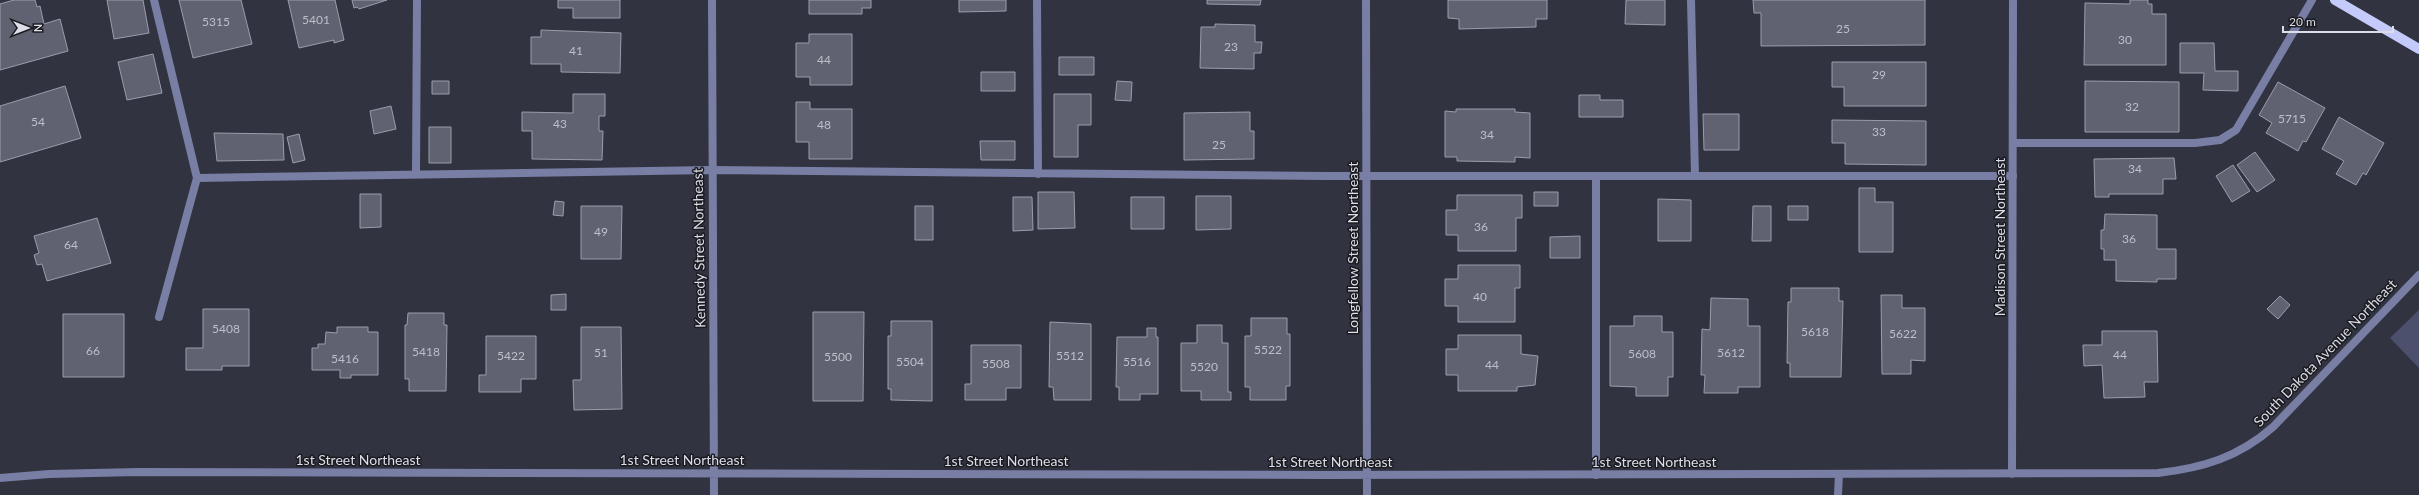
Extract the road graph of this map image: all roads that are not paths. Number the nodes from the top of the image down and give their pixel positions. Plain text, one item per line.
1 (154, 0) edge
2 (417, 0) edge
3 (712, 0) edge
4 (1037, 0) edge
5 (1366, 0) edge
6 (1691, 0) edge
7 (2013, 0) edge
8 (2312, 0) edge
9 (2335, 0) edge
10 (2419, 49) edge
11 (2013, 143) junction
12 (711, 170) junction
13 (416, 174) junction
14 (1038, 174) junction
15 (1366, 176) junction
16 (1596, 176) junction
17 (1694, 176) junction
18 (2013, 176) junction
19 (197, 178) junction
20 (2419, 275) edge
21 (159, 317) dead end
22 (714, 473) junction
23 (1839, 474) junction
24 (2012, 474) junction
25 (1366, 475) junction
26 (1596, 475) junction
27 (0, 478) edge
28 (714, 495) edge
29 (1367, 495) edge
30 (1838, 495) edge

1 - 19 street
2 - 13 street
3 - 12 street, Kennedy Street Northeast
4 - 14 street
5 - 15 street, Longfellow Street Northeast
6 - 17 street
7 - 11 street, Madison Street Northeast
8 - 11 street
9 - 10 main road
11 - 18 street, Madison Street Northeast
12 - 13 street
12 - 14 street
12 - 22 street, Kennedy Street Northeast
13 - 19 street
14 - 15 street
15 - 16 street
15 - 25 street, Longfellow Street Northeast
16 - 17 street
16 - 26 street
17 - 18 street
18 - 24 street, Madison Street Northeast
19 - 21 street
20 - 24 street, South Dakota Avenue Northeast
22 - 25 street, 1st Street Northeast
22 - 27 street, 1st Street Northeast
22 - 28 street, Kennedy Street Northeast
23 - 24 street, 1st Street Northeast
23 - 26 street, 1st Street Northeast
23 - 30 street
25 - 26 street, 1st Street Northeast
25 - 29 street, Longfellow Street Northeast

